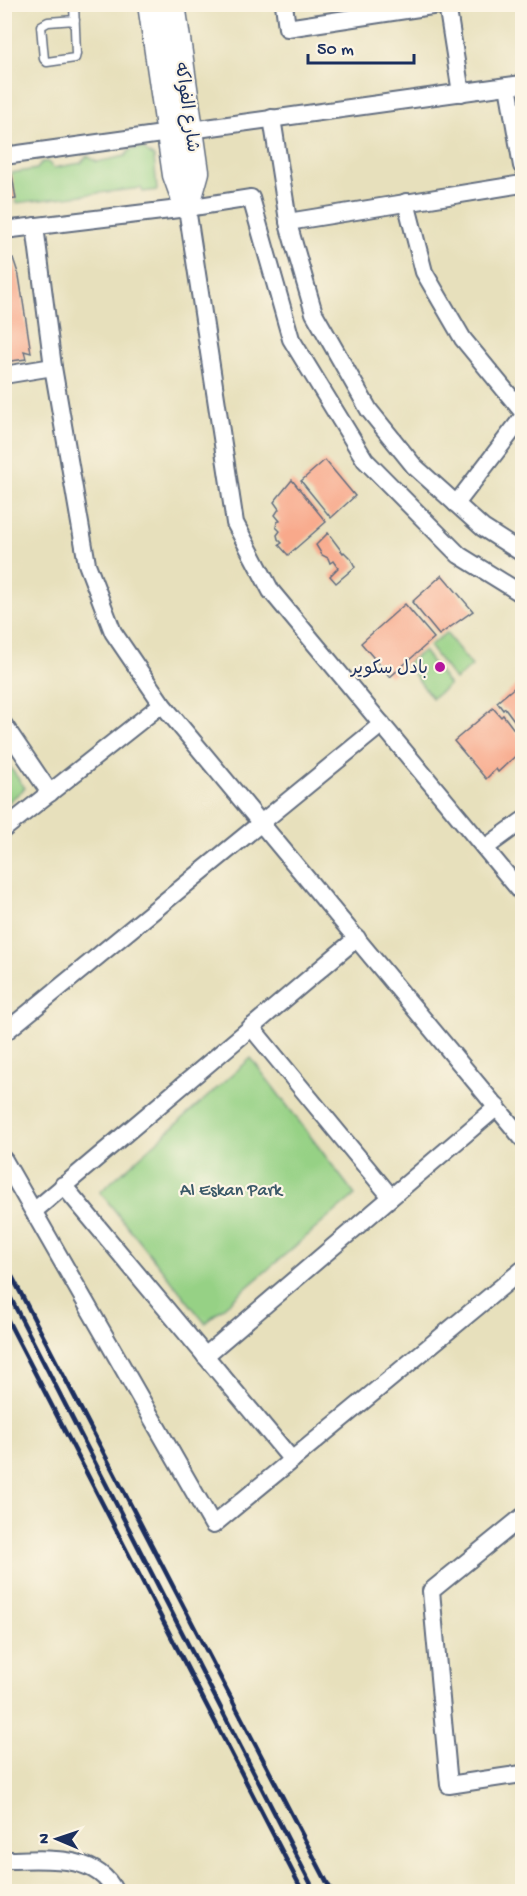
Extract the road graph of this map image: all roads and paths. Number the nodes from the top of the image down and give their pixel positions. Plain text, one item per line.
1 (74, 4) edge
2 (150, 4) edge
3 (173, 4) edge
4 (284, 4) edge
5 (446, 4) edge
6 (75, 20) junction
7 (515, 85) edge
8 (461, 93) junction
9 (272, 118) junction
10 (180, 131) junction
11 (4, 156) edge
12 (522, 166) edge
13 (522, 184) edge
14 (405, 202) junction
15 (187, 208) junction
16 (288, 222) junction
17 (34, 226) junction
18 (4, 230) edge
19 (53, 367) junction
20 (4, 375) edge
21 (522, 411) edge
22 (522, 418) edge
23 (456, 504) junction
24 (522, 553) edge
25 (522, 594) edge
26 (162, 704) junction
27 (382, 724) junction
28 (4, 725) edge
29 (50, 793) junction
30 (522, 820) edge
31 (261, 823) junction
32 (4, 829) edge
33 (485, 848) junction
34 (522, 893) edge
35 (357, 938) junction
36 (251, 1027) junction
37 (4, 1033) edge
38 (497, 1107) junction
39 (522, 1138) edge
40 (4, 1161) edge
41 (63, 1185) junction
42 (391, 1197) junction
43 (34, 1211) junction
44 (522, 1270) edge
45 (205, 1356) junction
46 (292, 1460) junction
47 (522, 1517) edge
48 (522, 1774) edge
49 (4, 1860) edge
50 (115, 1892) edge

1 - 6 lane
2 - 10 street
3 - 10 street, شارع الفواكه
4 - 5 street
5 - 8 street
6 - 6 lane
7 - 8 street
7 - 12 street
8 - 9 street
9 - 10 street
9 - 16 street
10 - 11 street
10 - 15 street
13 - 14 street
14 - 16 street
14 - 21 street
15 - 17 street
15 - 25 street
15 - 27 street
16 - 23 street
17 - 18 street
17 - 19 street
19 - 20 street
19 - 26 street
22 - 23 street
23 - 24 street
26 - 29 street
26 - 31 street
27 - 31 street
27 - 33 street
28 - 29 street
29 - 32 street
30 - 33 street
31 - 35 street
31 - 37 street
33 - 34 street
35 - 36 street
35 - 38 street
36 - 41 street
36 - 42 street
38 - 39 street
38 - 42 street
40 - 43 street
41 - 43 street
41 - 45 street
42 - 45 street
43 - 46 street
44 - 46 street
45 - 46 street
47 - 48 street
49 - 50 street

